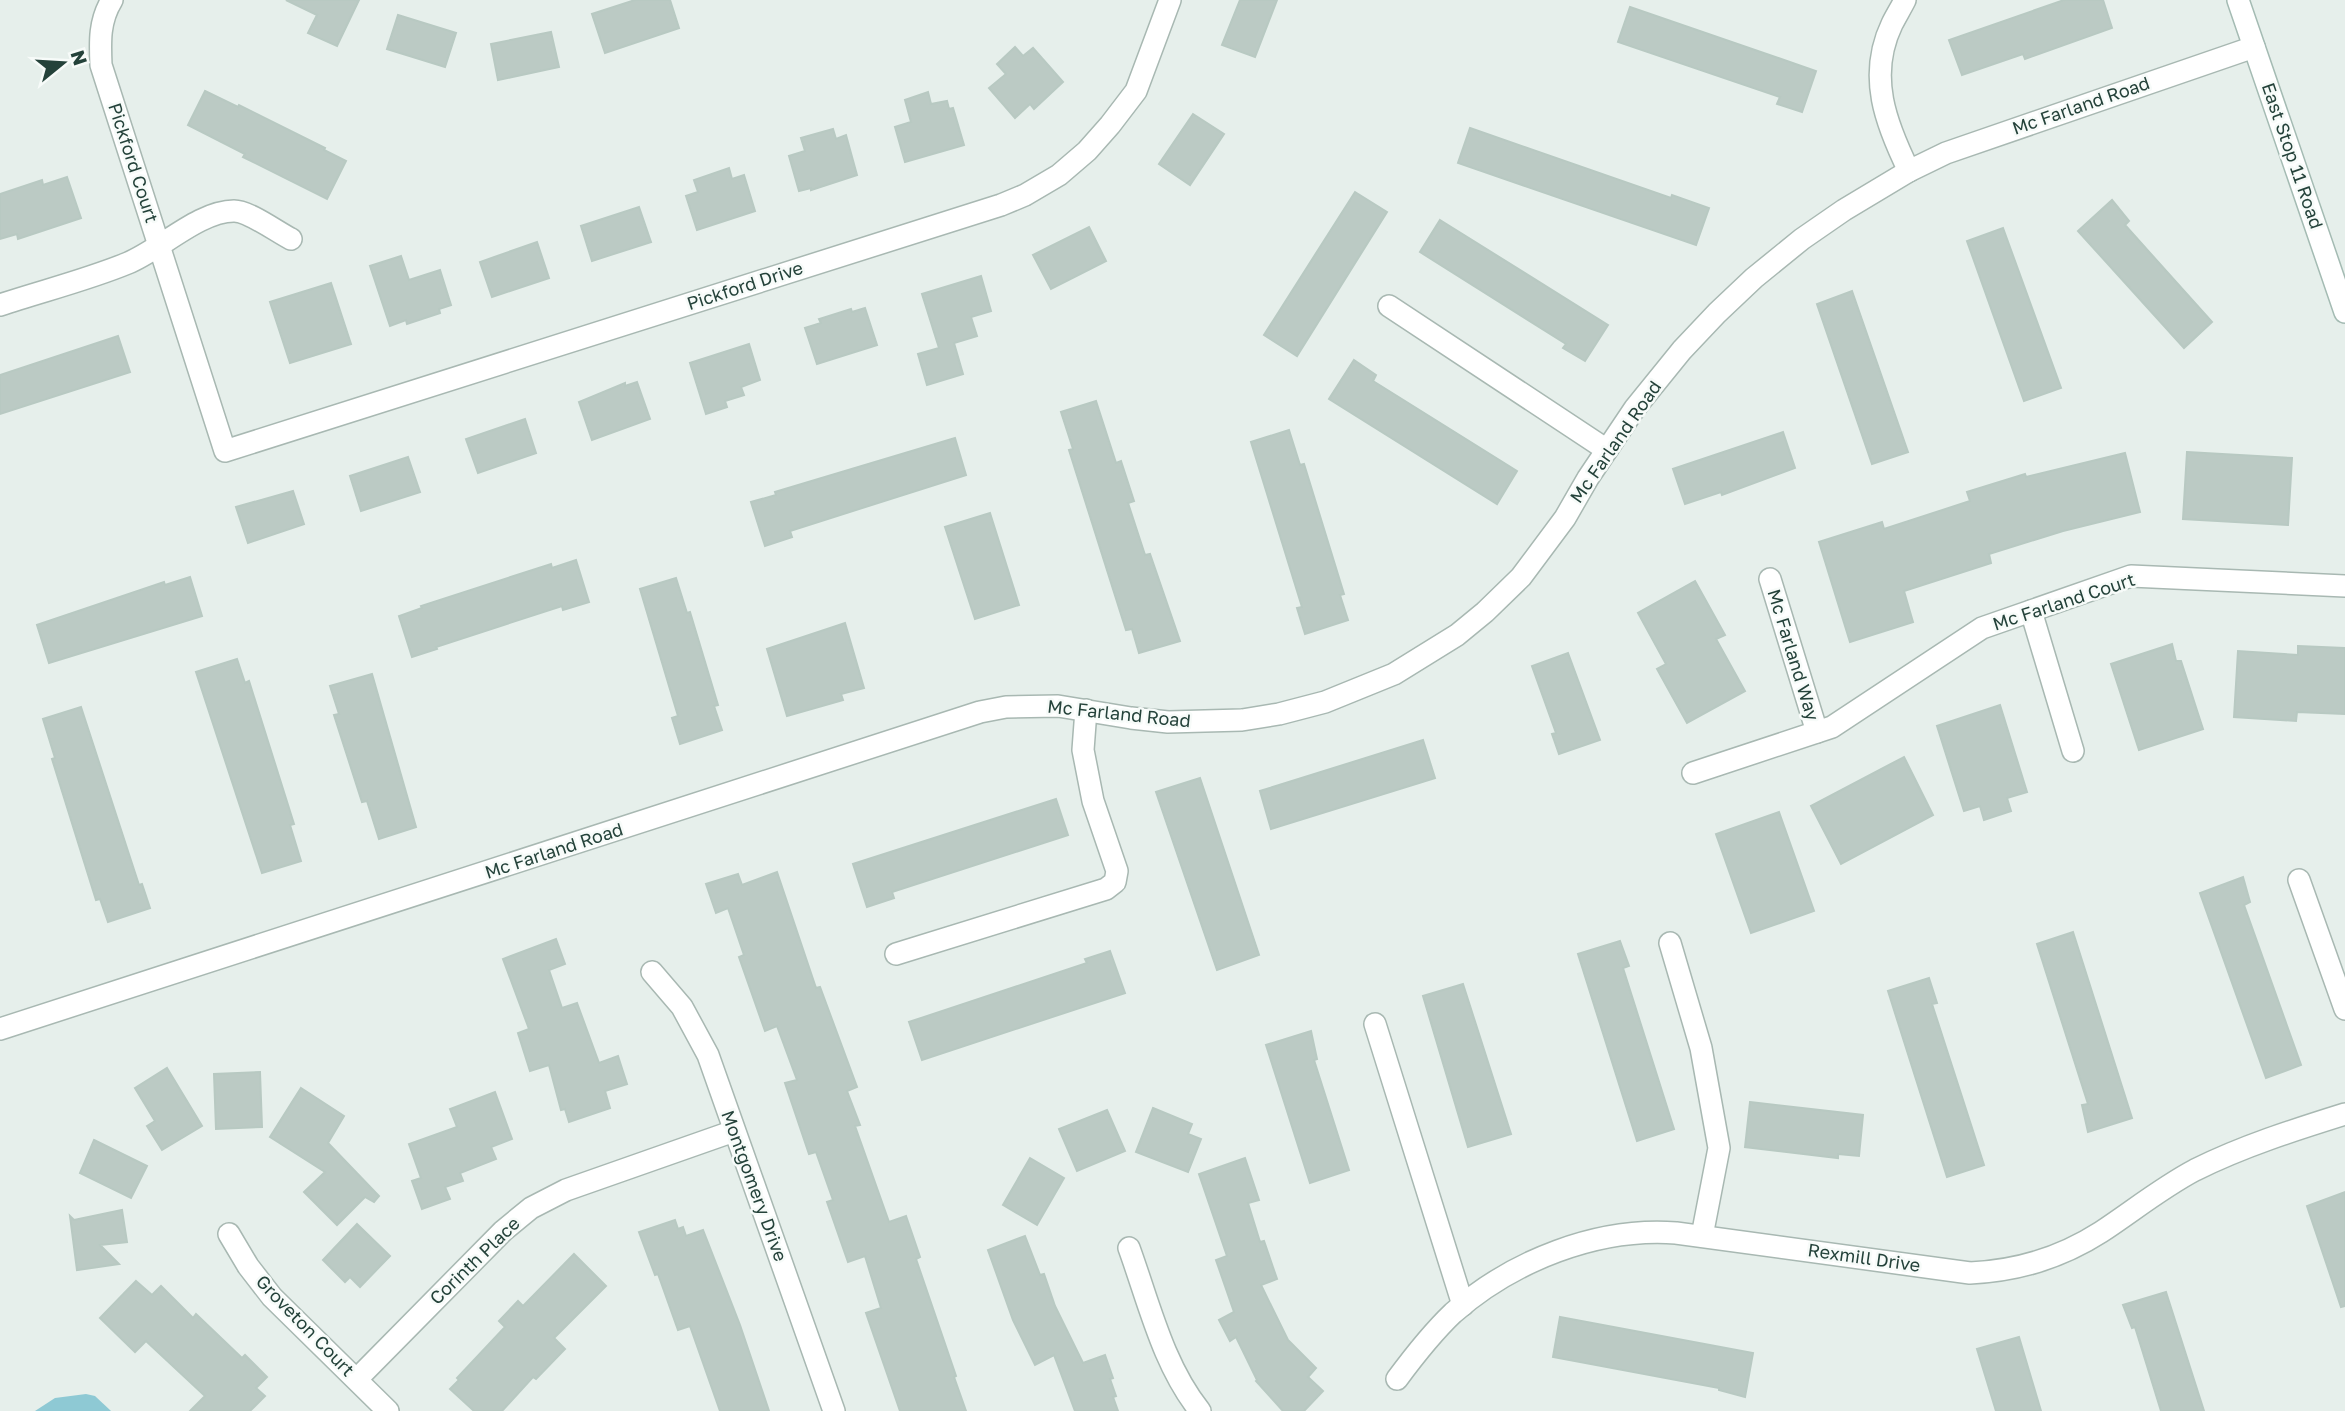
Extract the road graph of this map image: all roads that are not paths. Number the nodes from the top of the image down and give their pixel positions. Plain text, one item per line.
1 (111, 0) edge
2 (1170, 0) edge
3 (1905, 0) edge
4 (2238, 0) edge
5 (2254, 47) junction
6 (1909, 171) junction
7 (291, 239) dead end
8 (160, 245) junction
9 (0, 305) edge
10 (1389, 306) dead end
11 (2345, 312) edge
12 (1607, 450) junction
13 (225, 451) joint
14 (1770, 579) dead end
15 (2345, 586) edge
16 (2031, 611) junction
17 (1086, 710) junction
18 (1817, 732) junction
19 (2073, 751) dead end
20 (1693, 773) dead end
21 (2299, 880) dead end
22 (1670, 943) dead end
23 (896, 954) dead end
24 (652, 972) dead end
25 (2345, 1009) edge
26 (1376, 1024) dead end
27 (0, 1029) edge
28 (2345, 1114) edge
29 (734, 1131) junction
30 (229, 1234) dead end
31 (1702, 1236) junction
32 (1129, 1248) dead end
33 (1463, 1306) junction
34 (357, 1379) junction
35 (1397, 1379) dead end
36 (388, 1411) edge
37 (834, 1411) edge
38 (1200, 1411) edge

1 - 8 street, Pickford Court
2 - 13 street, Pickford Drive
3 - 6 street
4 - 5 street, East Stop 11 Road
5 - 6 street, Mc Farland Road
5 - 11 street, East Stop 11 Road
6 - 12 street, Mc Farland Road
7 - 8 street, Pickford Court
8 - 9 street, Pickford Court
8 - 13 street, Pickford Court
10 - 12 street
12 - 17 street, Mc Farland Road
14 - 18 street, Mc Farland Way
15 - 16 street, Mc Farland Court
16 - 18 street, Mc Farland Court
16 - 19 street
17 - 23 street
17 - 27 street, Mc Farland Road
18 - 20 street, Mc Farland Court
21 - 25 street
22 - 31 street
24 - 29 street, Montgomery Drive
26 - 33 street
28 - 31 street, Rexmill Drive
29 - 34 street, Corinth Place
29 - 37 street, Montgomery Drive
30 - 34 street, Groveton Court
31 - 33 street, Rexmill Drive
32 - 38 street
33 - 35 street, Rexmill Drive
34 - 36 street, Groveton Court

